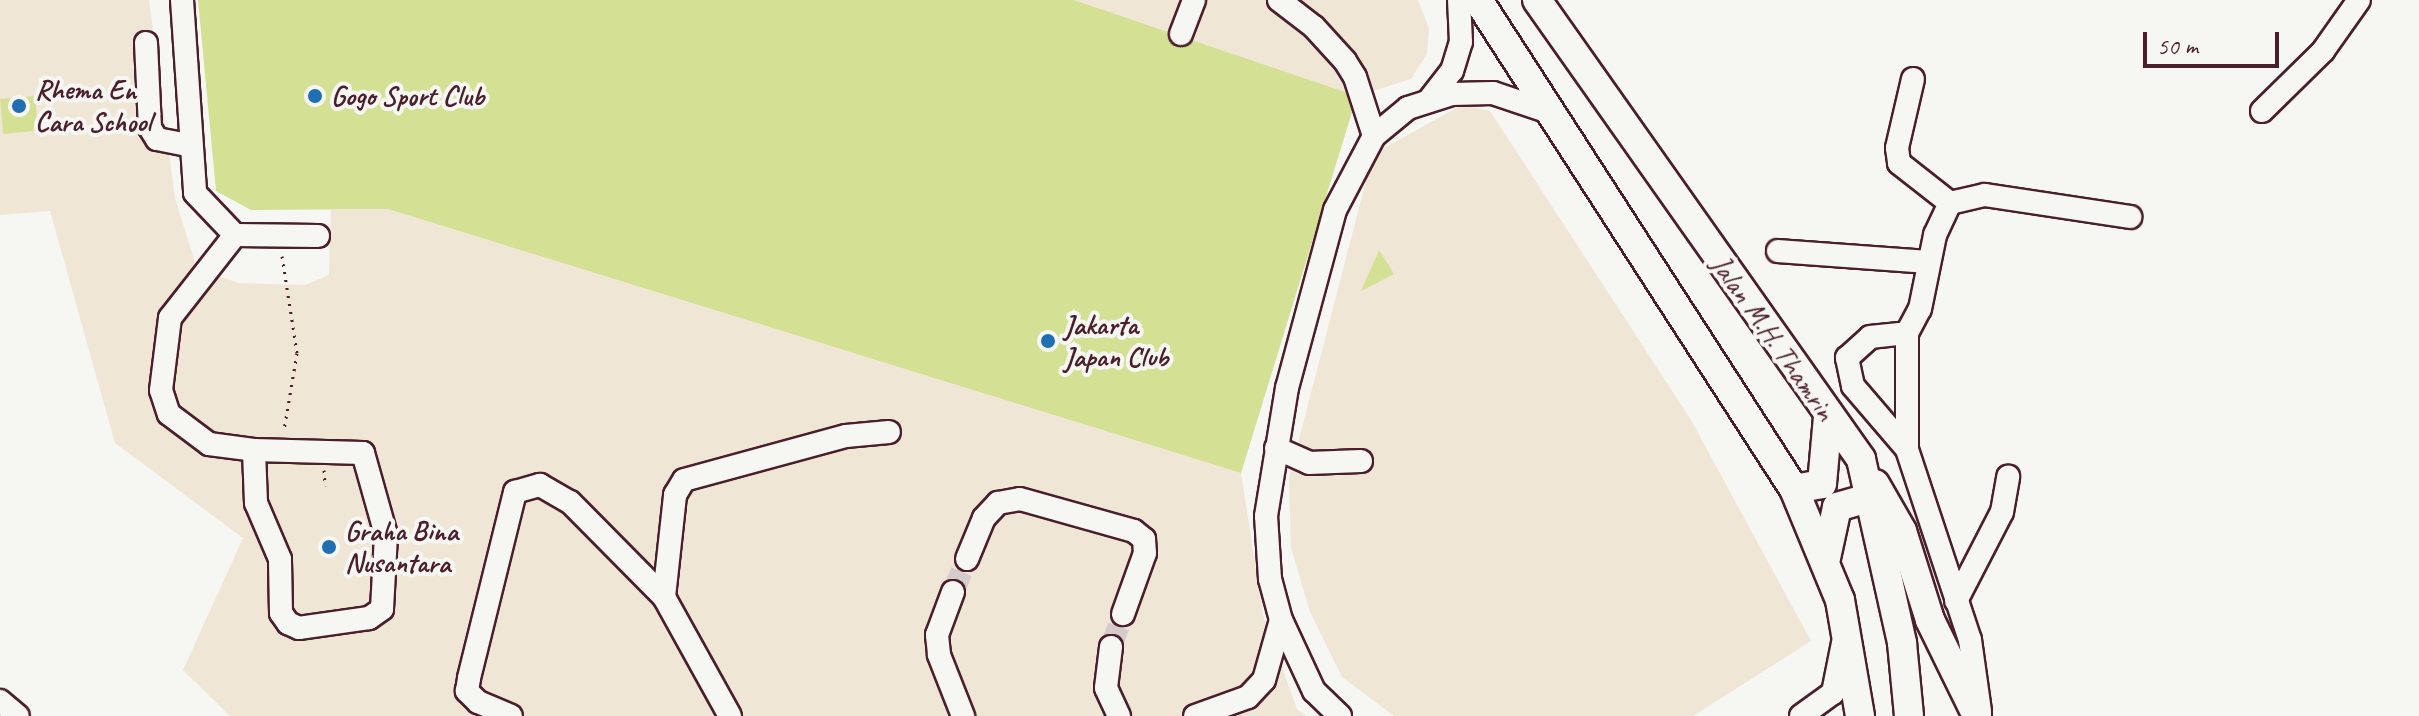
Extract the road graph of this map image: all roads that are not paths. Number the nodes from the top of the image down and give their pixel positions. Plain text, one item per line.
1 (182, 0) edge
2 (1194, 0) edge
3 (1279, 0) edge
4 (1459, 0) edge
5 (1478, 0) edge
6 (1537, 0) edge
7 (2353, 8) edge
8 (1181, 34) dead end
9 (146, 43) dead end
10 (1913, 79) dead end
11 (1429, 100) junction
12 (2262, 111) dead end
13 (1552, 113) junction
14 (1374, 136) junction
15 (188, 145) junction
16 (1950, 203) junction
17 (2130, 217) dead end
18 (235, 235) junction
19 (318, 236) dead end
20 (1778, 251) dead end
21 (1928, 262) junction
22 (1907, 333) junction
23 (1828, 417) junction
24 (889, 432) dead end
25 (1276, 448) junction
26 (1907, 449) junction
27 (254, 450) junction
28 (1861, 459) junction
29 (1361, 461) dead end
30 (2008, 477) dead end
31 (1794, 489) junction
32 (1869, 498) junction
33 (1826, 558) junction
34 (967, 559) tunnel mouth
35 (953, 592) tunnel mouth
36 (664, 597) junction
37 (1956, 601) junction
38 (1123, 614) tunnel mouth
39 (1281, 620) junction
40 (1846, 630) junction
41 (1111, 647) tunnel mouth
42 (0, 701) edge
43 (18, 716) edge
44 (511, 716) edge
45 (730, 716) edge
46 (963, 716) edge
47 (1119, 716) edge
48 (1195, 716) edge
49 (1340, 716) edge
50 (1801, 716) edge
51 (1860, 716) edge
52 (1909, 716) edge
53 (1979, 716) edge

1 - 15 street
2 - 8 street
3 - 14 street
4 - 11 street
5 - 13 main road
6 - 23 main road, Jalan M.H. Thamrin
7 - 12 street
9 - 15 street
10 - 16 street
11 - 13 street
11 - 14 street
13 - 31 main road
14 - 25 street
15 - 18 street
16 - 17 street
16 - 21 street
18 - 19 street
18 - 27 street
20 - 21 street
21 - 22 street
22 - 26 street
22 - 26 street
23 - 28 main road, Jalan M.H. Thamrin
23 - 31 main road
24 - 36 street
25 - 29 street
25 - 39 street
26 - 37 street
27 - 27 street
28 - 32 main road, Jalan M.H. Thamrin
28 - 53 main road
30 - 37 street
31 - 33 main road
32 - 33 main road
32 - 52 main road, Jalan M.H. Thamrin
33 - 40 main road
34 - 38 street
35 - 46 street
36 - 44 street
36 - 45 street
37 - 53 street
39 - 48 street
39 - 49 street
40 - 50 street
40 - 51 main road
41 - 47 street
42 - 43 street

